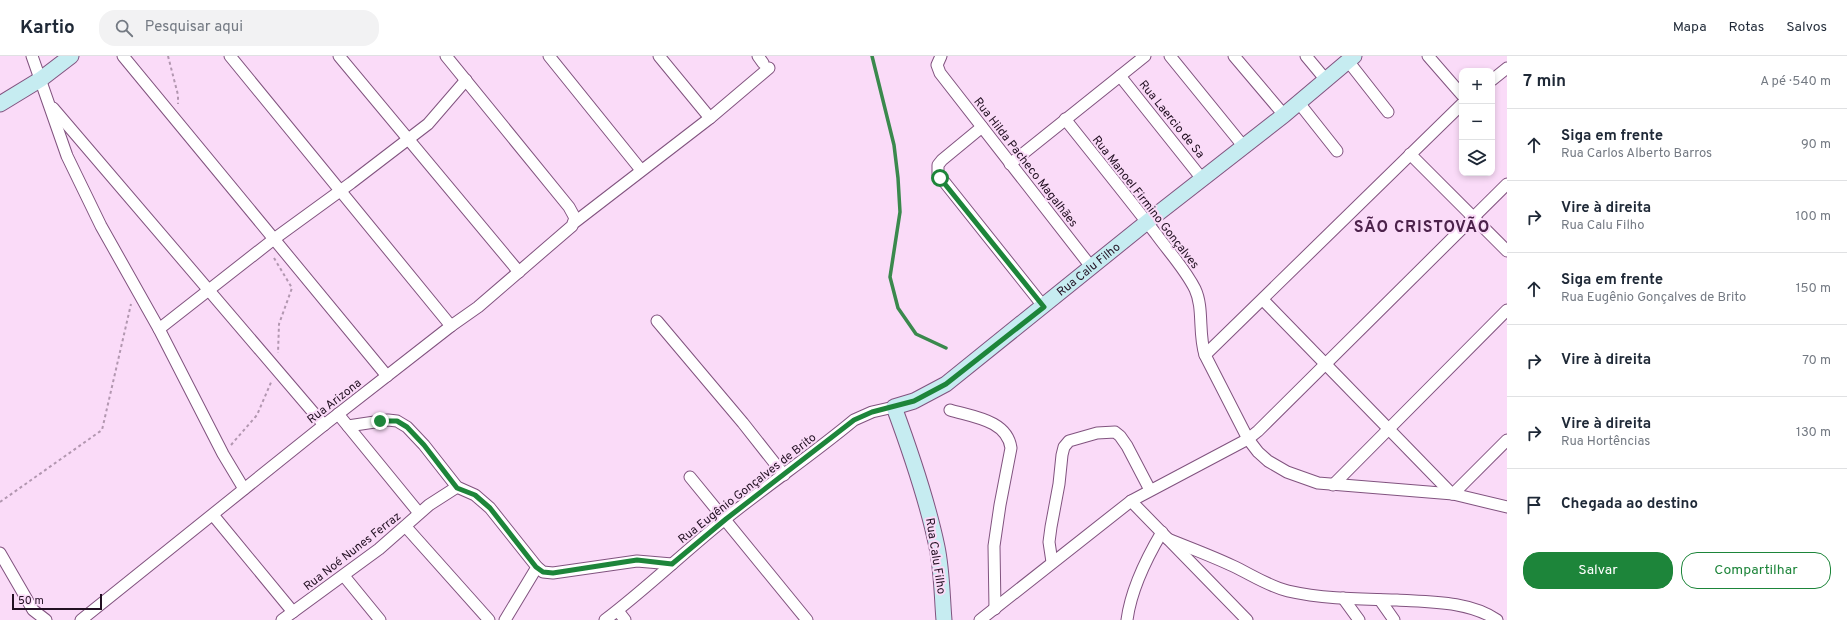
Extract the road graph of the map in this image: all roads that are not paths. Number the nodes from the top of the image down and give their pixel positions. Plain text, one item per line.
1 (32, 56) edge
2 (70, 56) edge
3 (123, 56) edge
4 (230, 56) edge
5 (339, 56) edge
6 (446, 56) edge
7 (549, 56) edge
8 (659, 56) edge
9 (941, 56) edge
10 (1145, 56) edge
11 (1170, 56) edge
12 (1234, 56) edge
13 (1306, 56) edge
14 (1428, 56) edge
15 (1351, 59) edge
16 (763, 62) edge
17 (1507, 68) edge
18 (1120, 76) junction
19 (1495, 78) edge
20 (41, 79) junction
21 (466, 80) junction
22 (1326, 80) junction
23 (1459, 92) edge
24 (48, 99) junction
25 (1299, 103) junction
26 (0, 104) edge
27 (1459, 107) edge
28 (1388, 112) dead end
29 (1284, 115) junction
30 (710, 118) junction
31 (1065, 119) junction
32 (982, 127) junction
33 (408, 140) junction
34 (1244, 147) junction
35 (1337, 151) dead end
36 (1410, 154) junction
37 (1010, 164) junction
38 (641, 170) junction
39 (1203, 180) junction
40 (1507, 184) edge
41 (340, 191) junction
42 (1473, 218) junction
43 (575, 222) junction
44 (1147, 222) junction
45 (274, 239) junction
46 (1507, 251) edge
47 (1092, 268) junction
48 (519, 272) junction
49 (208, 291) junction
50 (1263, 300) junction
51 (1044, 307) junction
52 (1507, 310) edge
53 (657, 321) dead end
54 (451, 326) junction
55 (158, 329) junction
56 (1205, 355) junction
57 (1326, 364) junction
58 (388, 376) junction
59 (894, 407) junction
60 (950, 410) dead end
61 (338, 414) junction
62 (324, 425) junction
63 (348, 426) junction
64 (1390, 428) junction
65 (1248, 439) junction
66 (1507, 440) edge
67 (784, 475) junction
68 (690, 477) dead end
69 (1333, 485) junction
70 (457, 488) junction
71 (244, 489) junction
72 (1150, 490) junction
73 (1453, 494) junction
74 (1131, 501) junction
75 (1507, 507) edge
76 (419, 513) junction
77 (213, 515) junction
78 (726, 519) junction
79 (406, 527) junction
80 (1165, 536) junction
81 (0, 553) edge
82 (1052, 562) junction
83 (672, 564) junction
84 (540, 569) junction
85 (344, 576) junction
86 (1343, 598) junction
87 (1380, 600) junction
88 (995, 609) junction
89 (618, 611) junction
90 (293, 612) junction
91 (46, 620) edge
92 (82, 620) edge
93 (282, 620) edge
94 (380, 620) edge
95 (489, 620) edge
96 (505, 620) edge
97 (605, 620) edge
98 (625, 620) edge
99 (807, 620) edge
100 (944, 620) edge
101 (980, 620) edge
102 (1127, 620) edge
103 (1247, 620) edge
104 (1359, 620) edge
105 (1394, 620) edge
106 (1497, 620) edge

1 - 20 street
2 - 20 street
3 - 45 street
4 - 41 street
5 - 33 street
6 - 21 street
7 - 38 street
8 - 30 street
9 - 32 street, Rua Hilda Pacheco Magalhães
10 - 18 street
11 - 34 street
12 - 29 street
13 - 22 street
14 - 23 street
15 - 22 street, Rua Calu Filho
15 - 28 street
16 - 30 street, Rua Arizona
17 - 19 street
18 - 31 street
18 - 39 street, Rua Laercio de Sa
20 - 24 street
20 - 26 street
21 - 33 street
21 - 43 street
22 - 25 street, Rua Calu Filho
24 - 49 street
24 - 55 street
25 - 29 street, Rua Calu Filho
25 - 35 street
27 - 36 street
29 - 34 street, Rua Calu Filho
30 - 38 street, Rua Arizona
31 - 37 street
31 - 44 street, Rua Manoel Firmino Gonçalves
32 - 37 street, Rua Hilda Pacheco Magalhães
32 - 51 street
33 - 41 street
33 - 48 street
34 - 39 street, Rua Calu Filho
36 - 42 street
36 - 50 street
37 - 47 street, Rua Hilda Pacheco Magalhães
38 - 43 street, Rua Arizona
39 - 44 street, Rua Calu Filho
40 - 42 street
41 - 45 street
41 - 54 street
42 - 46 street
42 - 57 street
43 - 48 street, Rua Arizona
44 - 47 street, Rua Calu Filho
44 - 56 street, Rua Manoel Firmino Gonçalves
45 - 49 street
45 - 58 street
47 - 51 street, Rua Calu Filho
48 - 54 street, Rua Arizona
49 - 55 street
49 - 62 street
50 - 56 street
50 - 57 street
51 - 59 street, Rua Calu Filho
52 - 64 street
53 - 67 street
54 - 58 street, Rua Arizona
55 - 71 street
56 - 65 street, Rua Manoel Firmino Gonçalves
57 - 64 street
57 - 65 street
58 - 61 street, Rua Arizona
59 - 67 street, Rua Eugênio Gonçalves de Brito
59 - 100 street, Rua Calu Filho
60 - 88 street
61 - 62 street, Rua Arizona
61 - 63 street
62 - 71 street, Rua Arizona
63 - 70 street
63 - 76 street
64 - 69 street
64 - 73 street
65 - 69 street, Rua Manoel Firmino Gonçalves
65 - 72 street
66 - 73 street
67 - 78 street, Rua Eugênio Gonçalves de Brito
68 - 78 street
69 - 73 street, Rua Manoel Firmino Gonçalves
70 - 76 street, Rua Noé Nunes Ferraz
70 - 84 street
71 - 77 street, Rua Arizona
72 - 74 street
72 - 82 street
73 - 75 street, Rua Manoel Firmino Gonçalves
74 - 80 street
74 - 82 street
76 - 79 street, Rua Noé Nunes Ferraz
77 - 90 street
77 - 92 street, Rua Arizona
78 - 83 street, Rua Eugênio Gonçalves de Brito
78 - 99 street
79 - 85 street, Rua Noé Nunes Ferraz
79 - 95 street
80 - 86 street
80 - 102 street
80 - 103 street
81 - 91 street
82 - 88 street
83 - 84 street
83 - 89 street, Rua Eugênio Gonçalves de Brito
84 - 96 street
85 - 90 street, Rua Noé Nunes Ferraz
85 - 94 street
86 - 87 street
86 - 104 street
87 - 105 street
87 - 106 street
88 - 101 street
89 - 97 street, Rua Eugênio Gonçalves de Brito
89 - 98 street
90 - 93 street, Rua Noé Nunes Ferraz

